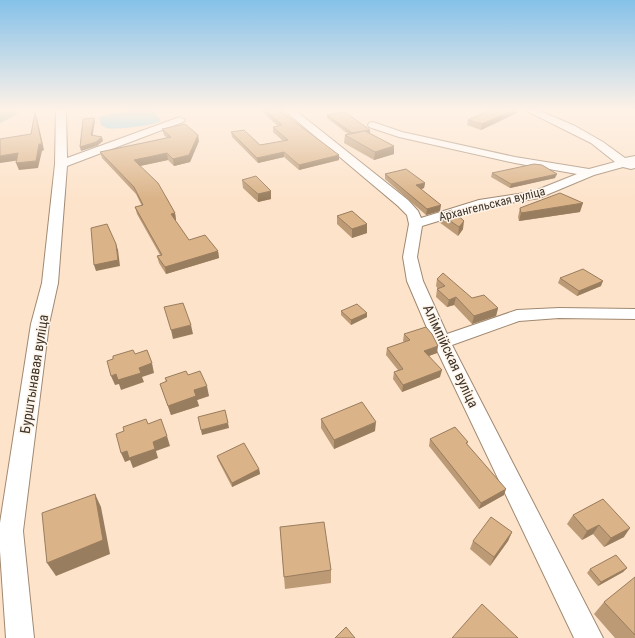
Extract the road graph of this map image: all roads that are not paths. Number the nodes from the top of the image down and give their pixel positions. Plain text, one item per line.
1 (61, 140) edge
2 (127, 140) edge
3 (325, 140) edge
4 (425, 140) edge
5 (594, 140) edge
6 (629, 161) edge
7 (61, 164) junction
8 (635, 167) edge
9 (590, 173) junction
10 (416, 224) junction
11 (635, 314) edge
12 (442, 342) junction
13 (20, 638) edge
14 (589, 638) edge

1 - 7 street, Бурштынавая вуліца
2 - 7 street
3 - 10 street
4 - 9 street
5 - 6 street
6 - 8 street
6 - 9 street, Архангельская вуліца
7 - 13 street, Бурштынавая вуліца
9 - 10 street, Архангельская вуліца
10 - 12 street, Алімпійская вуліца
11 - 12 street
12 - 14 street, Алімпійская вуліца

